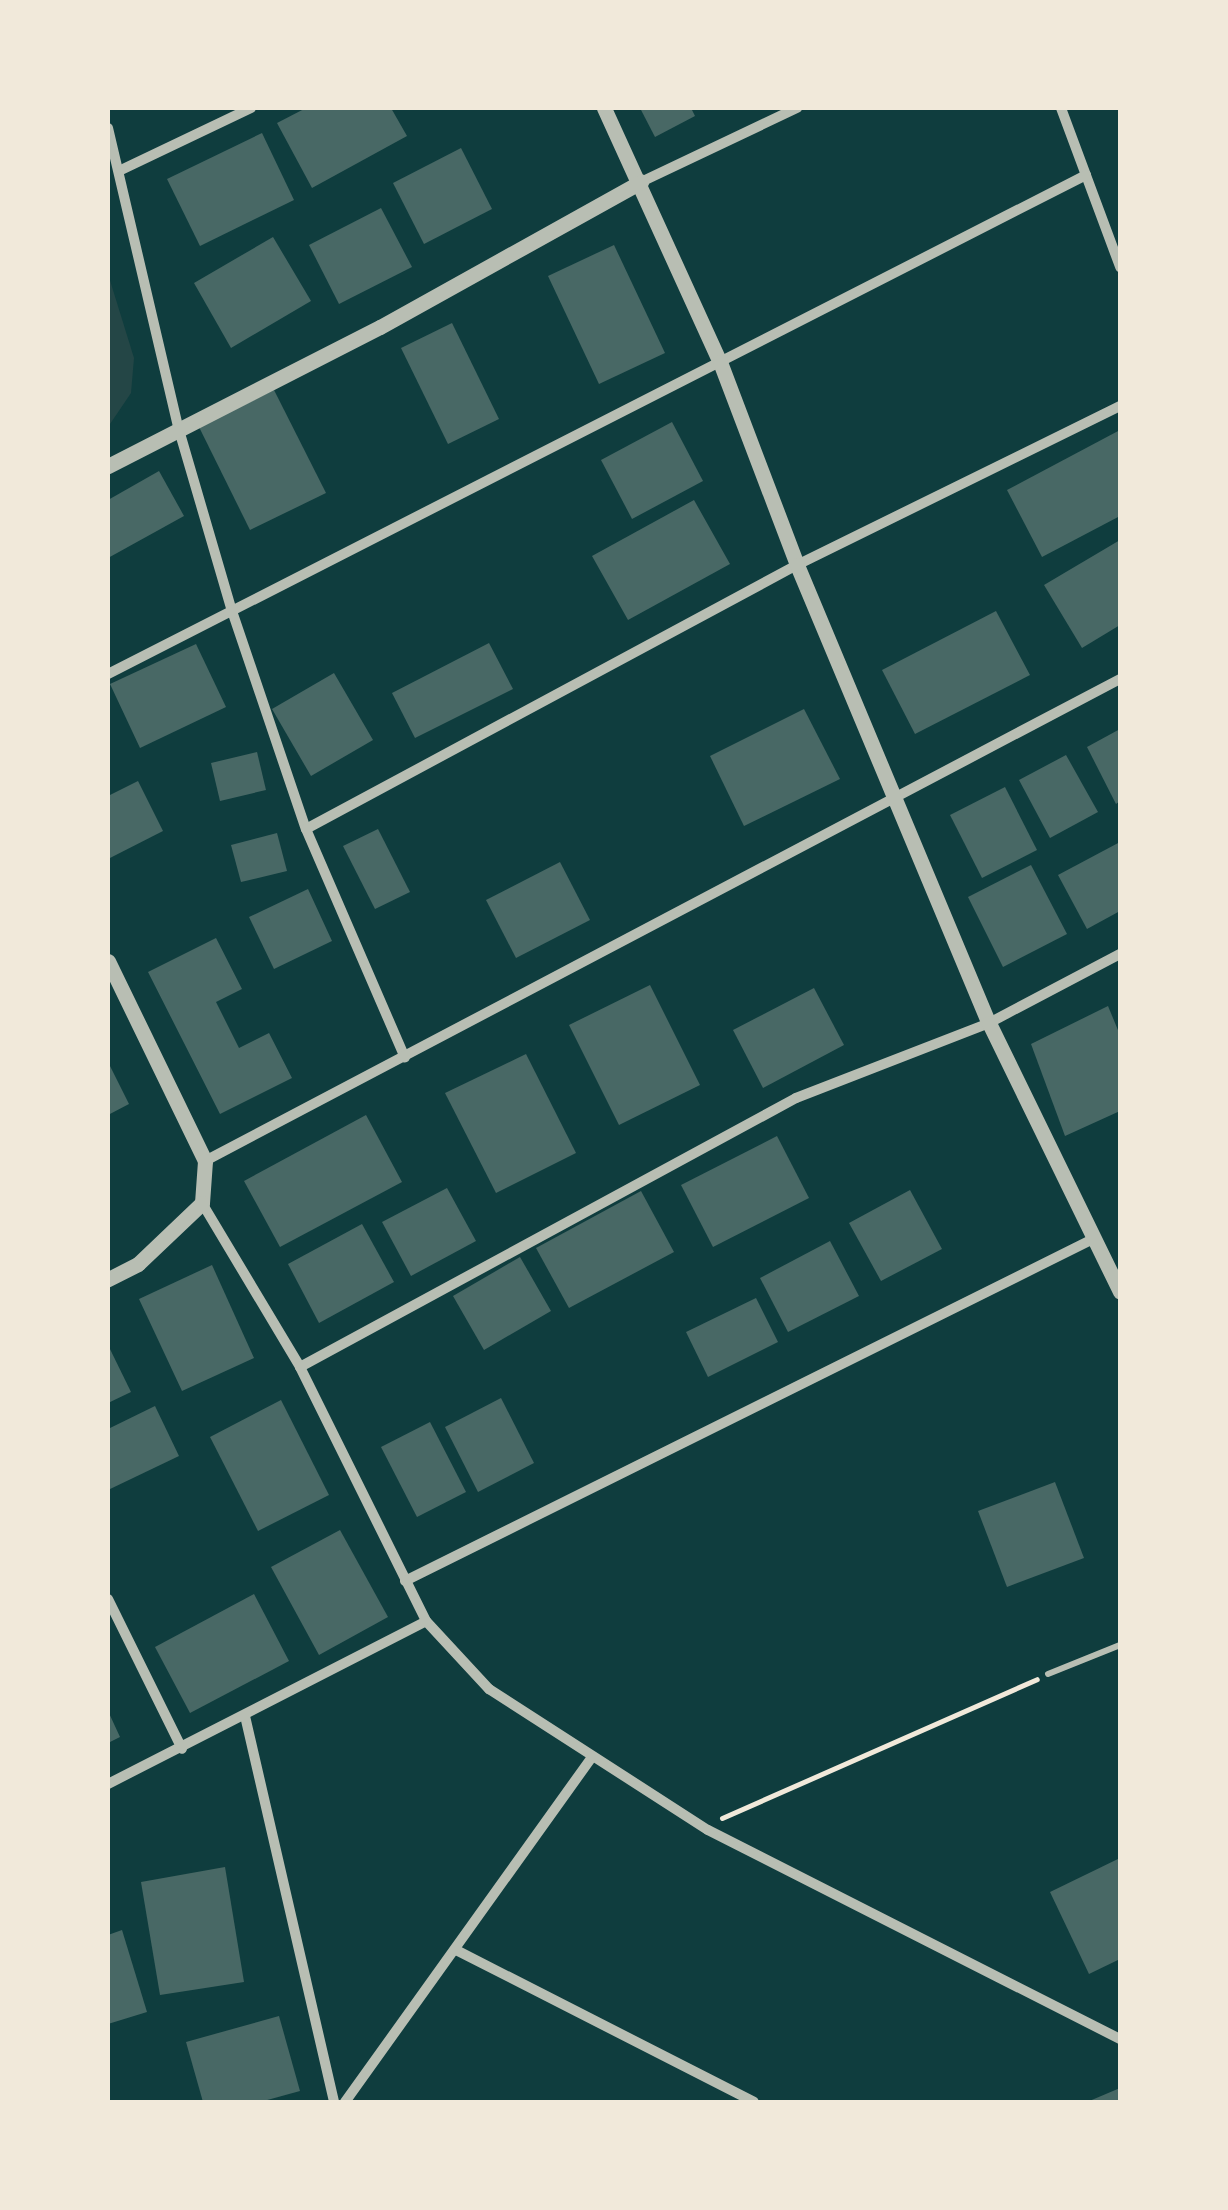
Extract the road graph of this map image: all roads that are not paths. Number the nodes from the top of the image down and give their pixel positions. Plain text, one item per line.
1 (251, 108) edge
2 (604, 108) edge
3 (798, 108) edge
4 (1061, 108) edge
5 (108, 128) edge
6 (122, 170) junction
7 (1086, 175) junction
8 (642, 182) junction
9 (1120, 267) edge
10 (720, 362) junction
11 (1120, 406) edge
12 (179, 430) junction
13 (108, 466) edge
14 (796, 565) junction
15 (231, 608) junction
16 (108, 674) edge
17 (1120, 680) edge
18 (892, 797) junction
19 (306, 829) junction
20 (1120, 954) edge
21 (108, 962) edge
22 (112, 982) edge
23 (989, 1022) junction
24 (406, 1058) junction
25 (205, 1161) junction
26 (202, 1203) junction
27 (1091, 1240) junction
28 (108, 1280) edge
29 (1120, 1292) edge
30 (300, 1367) junction
31 (405, 1581) junction
32 (108, 1599) edge
33 (426, 1621) junction
34 (1120, 1645) edge
35 (1048, 1674) road end
36 (245, 1716) junction
37 (182, 1750) junction
38 (591, 1758) junction
39 (108, 1784) edge
40 (458, 1951) junction
41 (1120, 2038) edge
42 (334, 2102) edge
43 (345, 2102) edge
44 (754, 2102) edge

1 - 6 street
2 - 8 street
3 - 8 street
4 - 7 street
5 - 6 street
6 - 12 street
7 - 9 street
7 - 10 street
8 - 10 street
8 - 12 street
10 - 14 street
10 - 15 street
11 - 14 street
12 - 13 street
12 - 15 street
14 - 18 street
14 - 19 street
15 - 16 street
15 - 19 street
17 - 18 street
18 - 23 street
18 - 24 street
19 - 24 street
20 - 23 street
21 - 22 street
22 - 25 street
23 - 27 street
23 - 30 street
24 - 25 street
25 - 26 street
26 - 28 street
26 - 30 street
27 - 29 street
27 - 31 street
30 - 31 street
31 - 33 street
32 - 37 street
33 - 36 street
33 - 38 street
34 - 35 lane
36 - 37 street
36 - 42 street
37 - 39 street
38 - 40 street
38 - 41 street
40 - 43 street
40 - 44 street

